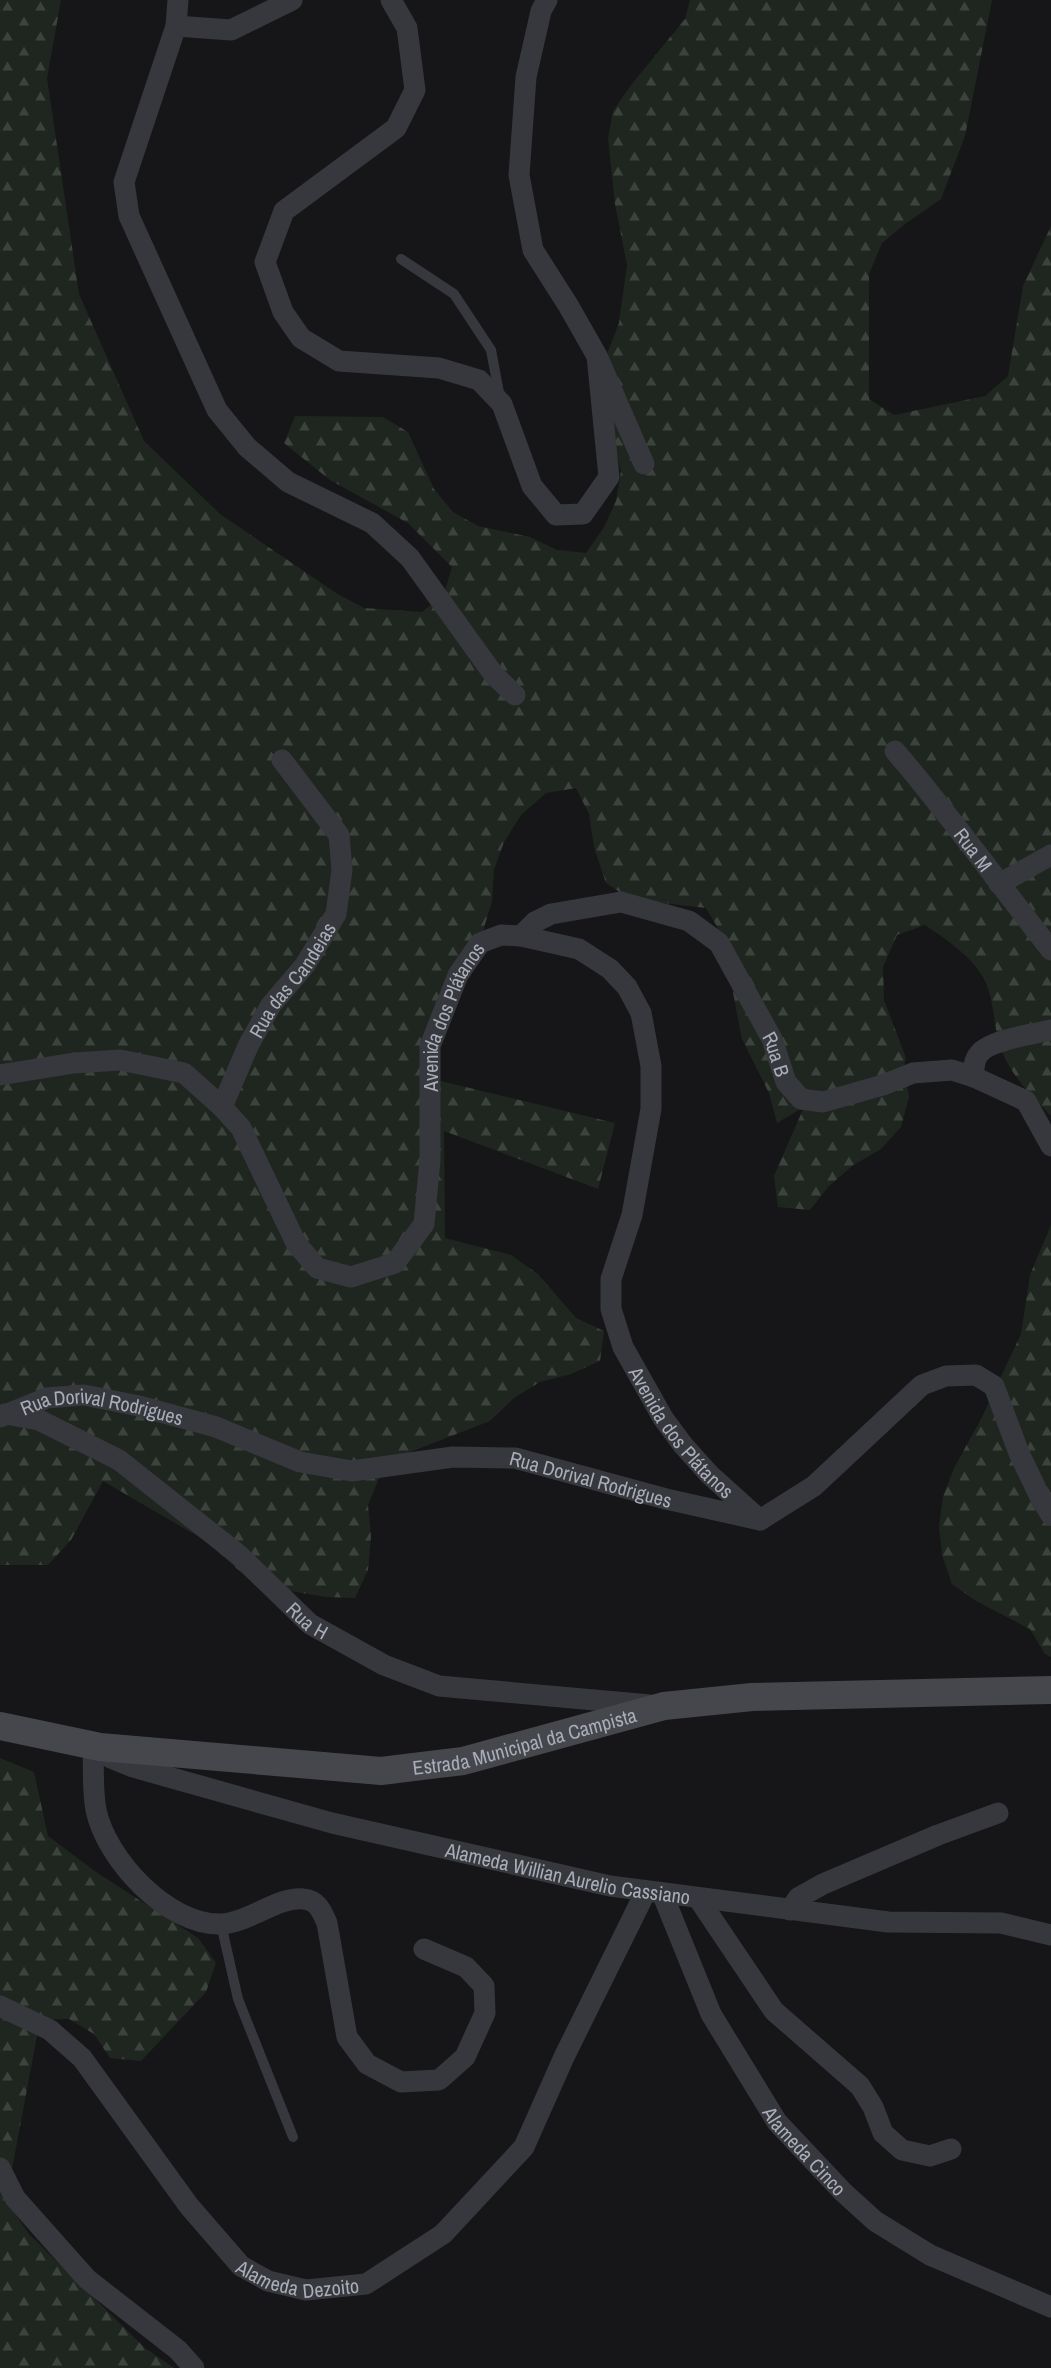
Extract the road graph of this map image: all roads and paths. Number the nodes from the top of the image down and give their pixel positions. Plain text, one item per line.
1 (178, 0) edge
2 (292, 0) edge
3 (390, 0) edge
4 (547, 0) edge
5 (176, 26) junction
6 (401, 259) dead end
7 (597, 356) junction
8 (501, 404) junction
9 (645, 464) dead end
10 (515, 695) dead end
11 (895, 751) dead end
12 (282, 760) dead end
13 (1051, 855) edge
14 (999, 884) junction
15 (521, 936) junction
16 (1051, 950) edge
17 (1051, 1030) edge
18 (0, 1075) edge
19 (974, 1077) junction
20 (222, 1107) junction
21 (1051, 1146) edge
22 (2, 1415) edge
23 (1051, 1515) edge
24 (760, 1520) junction
25 (1051, 1690) edge
26 (664, 1706) junction
27 (0, 1726) edge
28 (96, 1746) junction
29 (998, 1813) dead end
30 (654, 1892) junction
31 (698, 1898) junction
32 (790, 1910) junction
33 (221, 1924) junction
34 (1051, 1935) edge
35 (424, 1949) dead end
36 (0, 2006) edge
37 (293, 2137) dead end
38 (951, 2149) dead end
39 (0, 2168) edge
40 (1051, 2307) edge
41 (194, 2368) edge

1 - 5 street
2 - 5 street
3 - 8 street
4 - 7 street
5 - 10 street
6 - 8 lane
7 - 8 street
7 - 9 street
11 - 14 street, Rua M
12 - 20 street, Rua das Candeias
13 - 14 street
14 - 16 street, Rua M
15 - 19 street, Rua B
15 - 20 street, Avenida dos Plátanos
15 - 24 street, Avenida dos Plátanos
17 - 19 street
18 - 20 street, Avenida dos Plátanos
19 - 21 street, Rua B
22 - 24 street, Rua Dorival Rodrigues
22 - 26 street, Rua H
23 - 24 street
25 - 26 main road, Estrada Municipal da Campista
26 - 28 main road, Estrada Municipal da Campista
27 - 28 main road, Estrada Municipal da Campista
28 - 30 street, Alameda Willian Aurelio Cassiano
28 - 33 street
29 - 32 street
30 - 31 street, Alameda Willian Aurelio Cassiano
30 - 36 street, Alameda Dezoito
30 - 40 street, Alameda Cinco
31 - 32 street, Alameda Willian Aurelio Cassiano
31 - 38 street
32 - 34 street, Alameda Willian Aurelio Cassiano
33 - 35 street
33 - 37 lane
39 - 41 street

